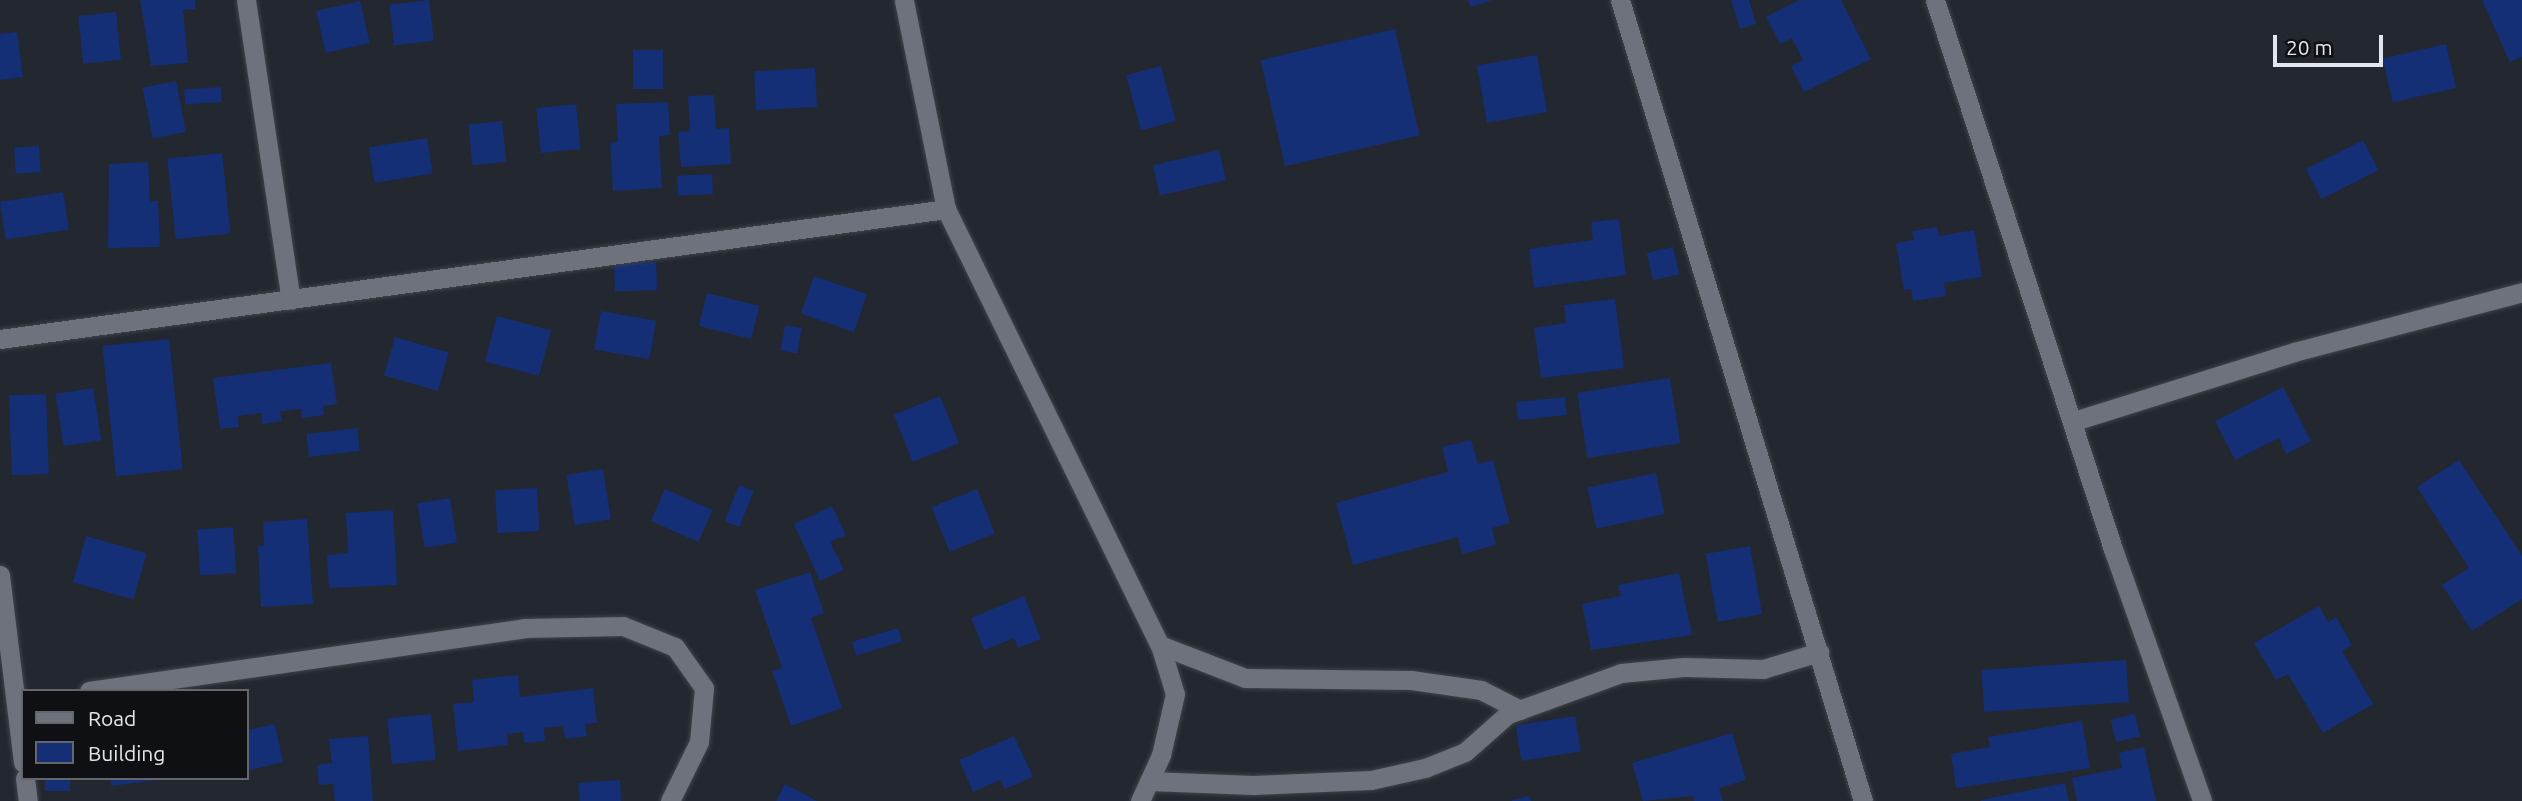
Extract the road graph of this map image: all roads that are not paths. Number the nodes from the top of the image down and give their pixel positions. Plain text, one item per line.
1 (246, 0) edge
2 (904, 0) edge
3 (1620, 0) edge
4 (1935, 0) edge
5 (946, 209) junction
6 (2522, 292) edge
7 (291, 300) junction
8 (0, 339) edge
9 (2074, 421) junction
10 (0, 575) edge
11 (1160, 645) junction
12 (1819, 652) junction
13 (103, 689) edge
14 (18, 701) edge
15 (1520, 709) junction
16 (21, 738) edge
17 (25, 780) edge
18 (1149, 781) junction
19 (28, 801) edge
20 (670, 801) edge
21 (1140, 801) edge
22 (1863, 801) edge
23 (2202, 801) edge

1 - 7 street
2 - 5 street
3 - 12 street
4 - 9 street
5 - 7 street
5 - 11 street
6 - 9 street
7 - 8 street
9 - 23 street
10 - 14 street
11 - 15 street
11 - 18 street
12 - 15 street
12 - 22 street
13 - 20 street
14 - 16 street
15 - 18 street
17 - 19 street
18 - 21 street

